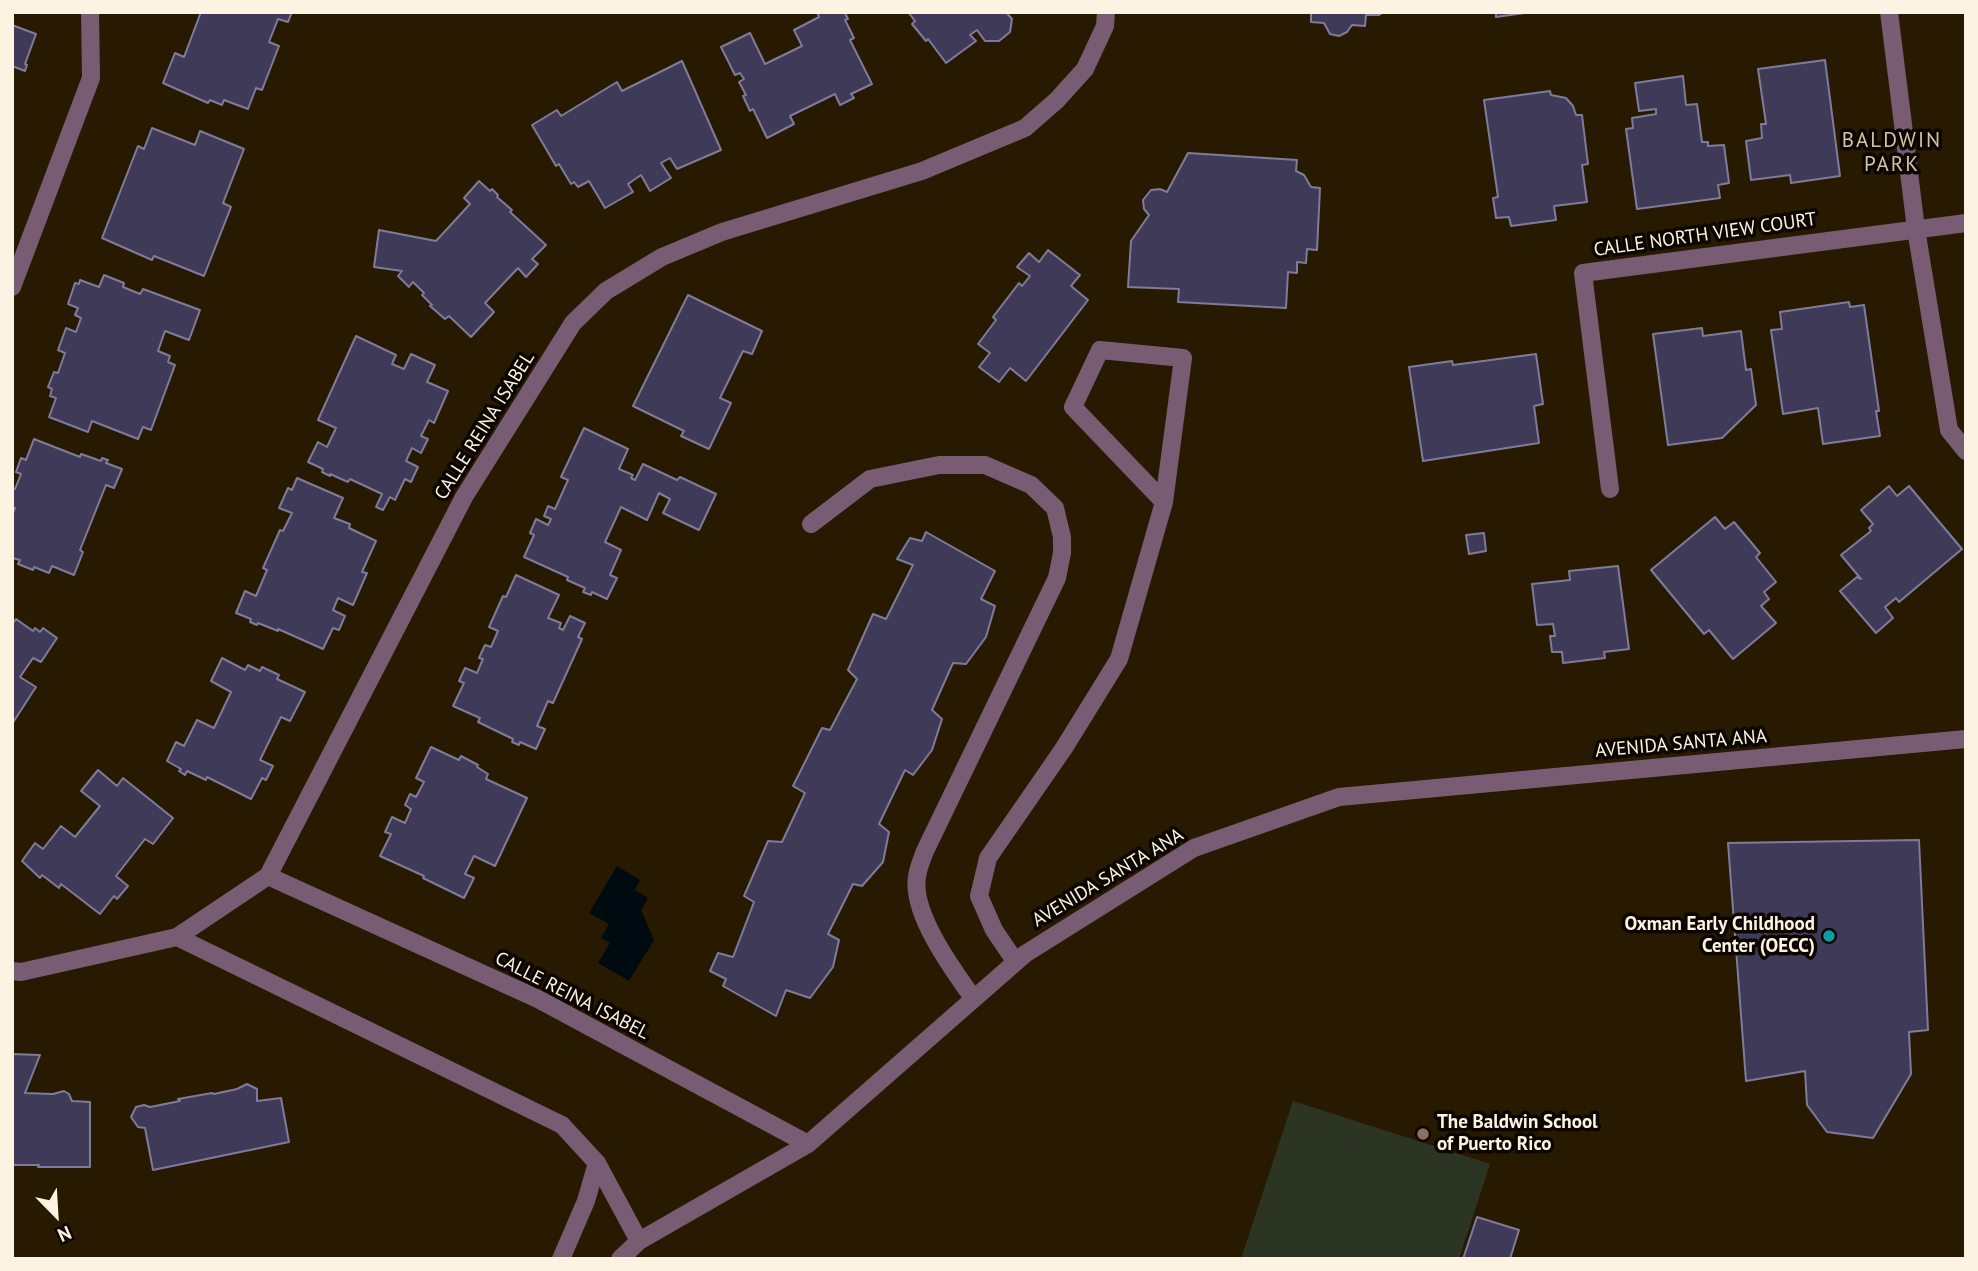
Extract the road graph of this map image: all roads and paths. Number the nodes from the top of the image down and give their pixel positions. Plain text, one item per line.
1 (90, 12) edge
2 (1107, 12) edge
3 (1889, 12) edge
4 (1966, 223) edge
5 (1916, 229) junction
6 (12, 287) edge
7 (1966, 451) edge
8 (1610, 489) dead end
9 (1164, 502) junction
10 (811, 524) dead end
11 (1966, 739) edge
12 (268, 876) junction
13 (177, 937) junction
14 (1015, 961) junction
15 (12, 971) edge
16 (972, 998) junction
17 (808, 1144) junction
18 (597, 1163) junction
19 (639, 1241) junction
20 (561, 1259) edge
21 (620, 1259) edge

1 - 6 street
2 - 12 street, CALLE REINA ISABEL
3 - 5 street
4 - 5 street, CALLE NORTH VIEW COURT
5 - 7 street
5 - 8 street, CALLE NORTH VIEW COURT
9 - 9 street
9 - 14 street
10 - 16 street
11 - 14 street, AVENIDA SANTA ANA
12 - 13 street, CALLE REINA ISABEL
12 - 17 street, CALLE REINA ISABEL
13 - 15 street, CALLE REINA ISABEL
13 - 18 street
14 - 16 street, AVENIDA SANTA ANA
16 - 17 street, AVENIDA SANTA ANA
17 - 19 street, AVENIDA SANTA ANA
18 - 19 street
18 - 20 street
19 - 21 street, AVENIDA SANTA ANA

